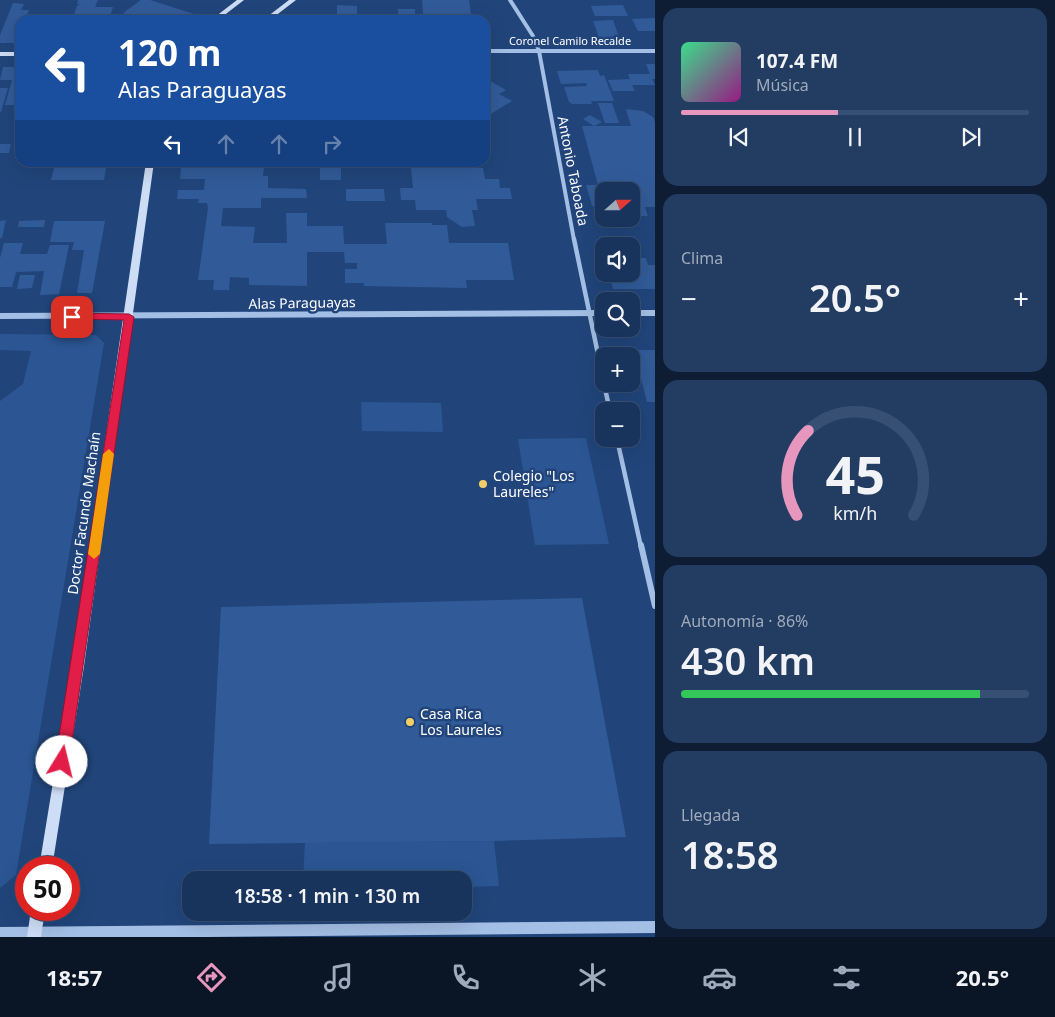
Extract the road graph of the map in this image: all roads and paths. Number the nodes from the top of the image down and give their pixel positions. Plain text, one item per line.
1 (241, 0) edge
2 (293, 0) edge
3 (510, 0) edge
4 (221, 15) edge
5 (273, 15) edge
6 (539, 51) junction
7 (655, 51) edge
8 (490, 52) edge
9 (0, 54) edge
10 (15, 54) edge
11 (149, 167) edge
12 (640, 313) edge
13 (655, 313) edge
14 (588, 314) junction
15 (595, 314) edge
16 (0, 316) edge
17 (129, 317) junction
18 (596, 347) edge
19 (619, 447) edge
20 (655, 606) edge
21 (47, 856) edge
22 (36, 921) edge
23 (655, 927) edge
24 (0, 933) edge
25 (34, 935) edge

1 - 4 main road
2 - 5 main road
3 - 6 street, Antonio Taboada
6 - 7 street, Coronel Camilo Recalde
6 - 8 street, Coronel Camilo Recalde
6 - 14 street, Antonio Taboada
9 - 10 main road
11 - 17 main road, Doctor Facundo Machaín
12 - 13 street
14 - 15 street, Alas Paraguayas
14 - 17 street, Alas Paraguayas
14 - 18 street, Antonio Taboada
16 - 17 street, Alas Paraguayas
17 - 21 main road, Doctor Facundo Machaín
19 - 20 street
22 - 25 main road
23 - 25 street
24 - 25 street

